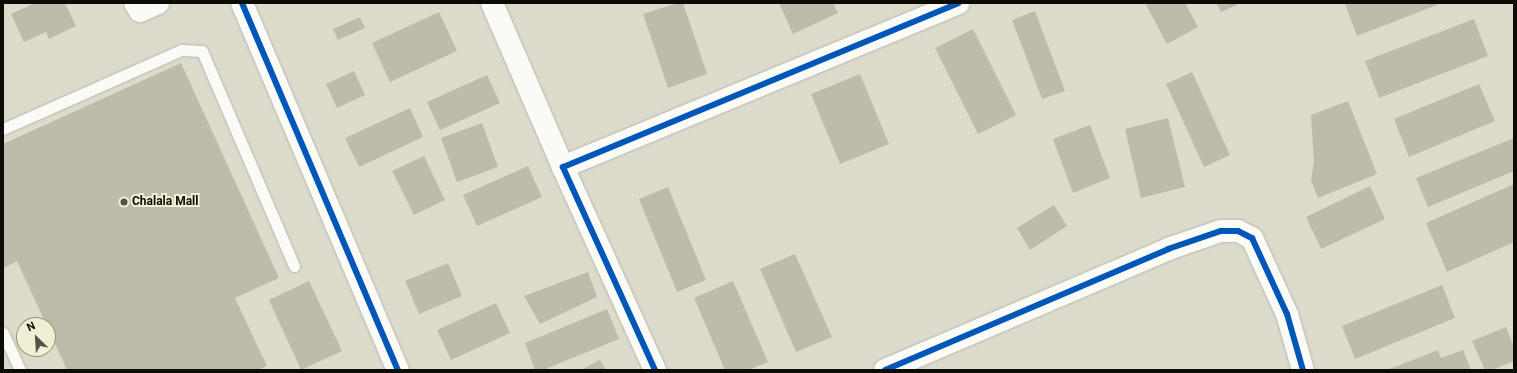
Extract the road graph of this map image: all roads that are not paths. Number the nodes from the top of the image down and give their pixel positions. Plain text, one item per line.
1 (135, 3) edge
2 (158, 3) edge
3 (242, 3) edge
4 (492, 3) edge
5 (958, 3) edge
6 (3, 129) edge
7 (563, 167) junction
8 (294, 266) dead end
9 (3, 333) edge
10 (20, 370) edge
11 (398, 370) edge
12 (655, 370) edge
13 (885, 370) edge
14 (1303, 370) edge

1 - 2 street
3 - 11 street
4 - 7 street
5 - 7 street
6 - 8 lane
7 - 12 street
9 - 10 lane
13 - 14 street

